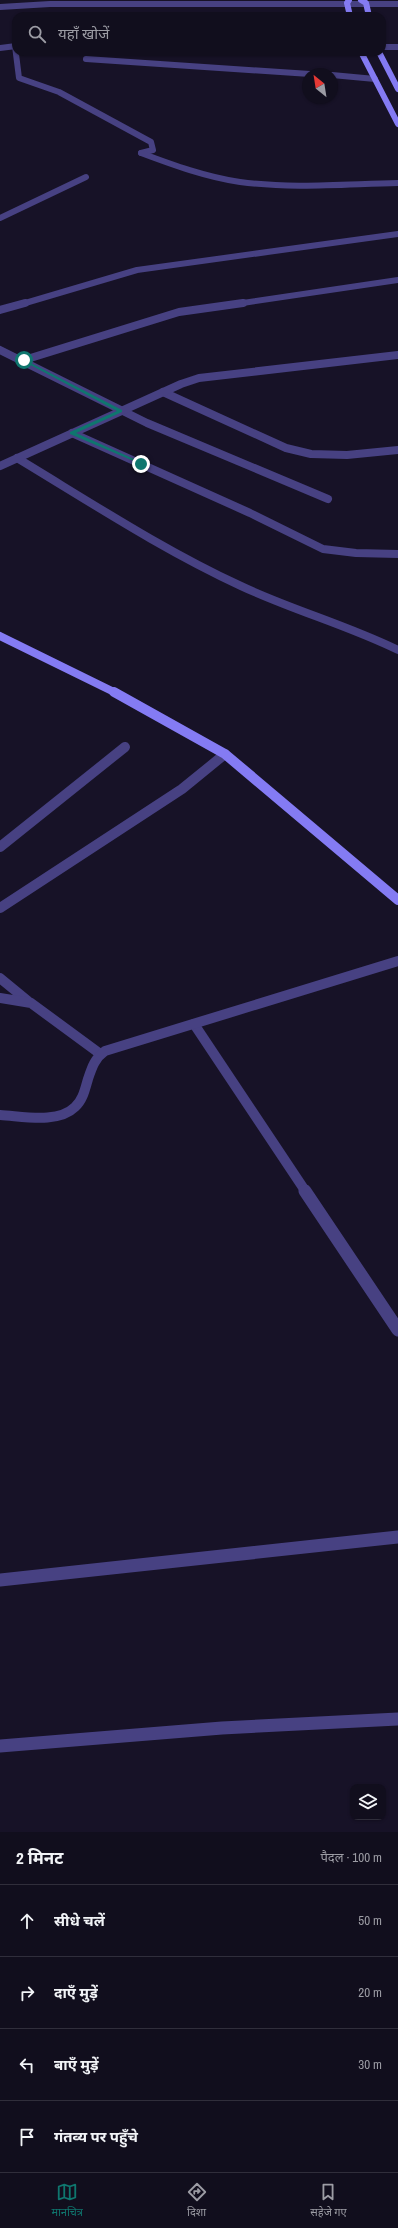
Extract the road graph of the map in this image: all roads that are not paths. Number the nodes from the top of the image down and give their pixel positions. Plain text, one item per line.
1 (24, 2) edge
2 (348, 2) edge
3 (363, 2) edge
4 (398, 4) edge
5 (0, 7) edge
6 (349, 12) edge
7 (367, 12) edge
8 (12, 46) edge
9 (386, 47) edge
10 (0, 48) edge
11 (398, 48) edge
12 (16, 56) edge
13 (363, 56) edge
14 (381, 56) edge
15 (86, 59) dead end
16 (302, 73) edge
17 (338, 76) edge
18 (375, 79) junction
19 (398, 89) edge
20 (398, 124) edge
21 (86, 177) dead end
22 (398, 183) edge
23 (0, 218) edge
24 (398, 234) edge
25 (398, 280) edge
26 (0, 310) edge
27 (0, 350) edge
28 (398, 355) edge
29 (24, 360) junction
30 (163, 392) junction
31 (121, 411) junction
32 (72, 433) junction
33 (398, 450) edge
34 (16, 458) junction
35 (0, 466) edge
36 (328, 499) dead end
37 (398, 554) edge
38 (0, 636) edge
39 (398, 650) edge
40 (124, 747) dead end
41 (225, 754) junction
42 (0, 847) edge
43 (398, 900) edge
44 (0, 908) edge
45 (398, 961) edge
46 (0, 978) edge
47 (0, 998) edge
48 (31, 1003) junction
49 (194, 1024) junction
50 (99, 1053) junction
51 (0, 1115) edge
52 (398, 1330) edge
53 (398, 1537) edge
54 (0, 1580) edge
55 (398, 1719) edge
56 (0, 1746) edge

1 - 2 street
1 - 5 street
2 - 3 street
2 - 6 street
3 - 4 street
3 - 7 street
8 - 10 street
9 - 11 street
12 - 22 street
13 - 18 street
14 - 19 street
15 - 16 street
17 - 18 street
18 - 20 street
21 - 23 street
24 - 26 street
25 - 29 street
27 - 29 street
28 - 30 street
29 - 31 street
30 - 31 street
30 - 33 street
31 - 32 street
31 - 36 street
32 - 34 street
32 - 37 street
34 - 35 street
34 - 39 street
38 - 41 street
40 - 42 street
41 - 43 street
41 - 44 street
45 - 49 street
46 - 48 street
47 - 48 street
48 - 50 street
49 - 50 street
49 - 52 street
50 - 51 street
53 - 54 street
55 - 56 street

